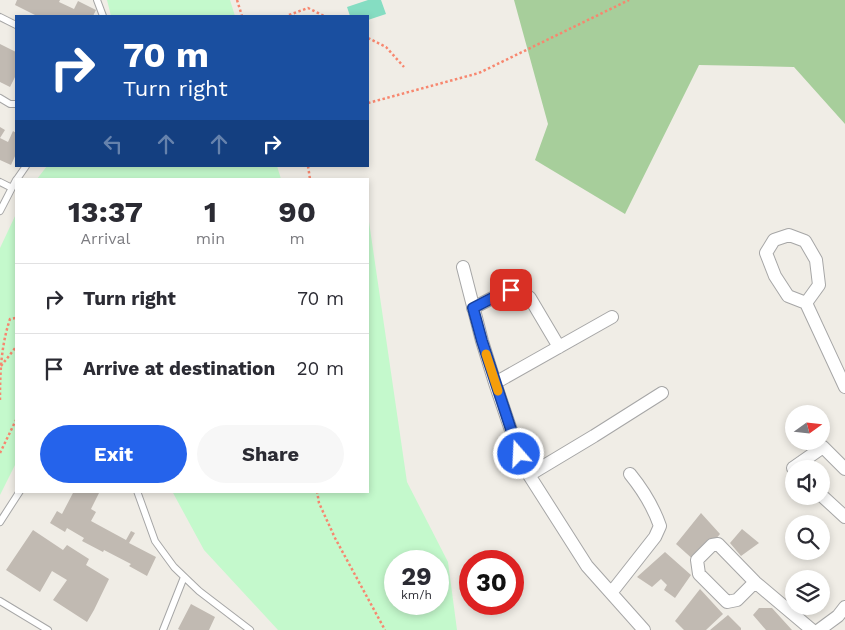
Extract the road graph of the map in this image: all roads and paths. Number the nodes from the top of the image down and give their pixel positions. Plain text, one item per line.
1 (97, 0) edge
2 (237, 0) edge
3 (629, 0) edge
4 (103, 15) edge
5 (242, 15) edge
6 (289, 15) dead end
7 (322, 15) edge
8 (0, 17) edge
9 (15, 24) edge
10 (369, 38) edge
11 (404, 67) dead end
12 (0, 98) edge
13 (369, 103) edge
14 (15, 104) edge
15 (25, 167) edge
16 (18, 178) edge
17 (0, 182) edge
18 (15, 183) edge
19 (12, 188) junction
20 (0, 211) edge
21 (463, 267) dead end
22 (806, 303) junction
23 (473, 308) junction
24 (612, 317) dead end
25 (15, 318) edge
26 (559, 347) junction
27 (15, 348) edge
28 (0, 367) edge
29 (495, 383) junction
30 (845, 387) edge
31 (662, 393) dead end
32 (0, 400) edge
33 (15, 422) edge
34 (0, 453) edge
35 (804, 460) edge
36 (845, 469) edge
37 (630, 474) dead end
38 (529, 475) junction
39 (19, 493) edge
40 (138, 493) edge
41 (317, 493) edge
42 (830, 503) edge
43 (845, 517) edge
44 (0, 522) edge
45 (184, 577) junction
46 (754, 582) junction
47 (611, 593) junction
48 (0, 602) edge
49 (845, 608) edge
50 (48, 630) edge
51 (163, 630) edge
52 (250, 630) edge
53 (385, 630) edge
54 (644, 630) edge
55 (812, 630) edge
56 (819, 630) edge

1 - 4 lane
2 - 5 path
3 - 13 path
6 - 7 path
8 - 9 lane
10 - 11 path
12 - 14 lane
15 - 16 lane
17 - 19 lane
18 - 19 lane
19 - 20 lane
21 - 23 street
22 - 22 street
22 - 30 street
23 - 26 street
23 - 29 street
24 - 26 street
25 - 28 path
26 - 29 street
27 - 28 path
28 - 32 path
29 - 38 street
31 - 38 street
33 - 34 path
35 - 36 street
37 - 47 street
38 - 47 street
39 - 44 lane
40 - 45 lane
41 - 53 path
42 - 43 street
45 - 51 lane
45 - 52 lane
46 - 46 street
46 - 55 street
47 - 54 street
48 - 50 lane
49 - 56 street

